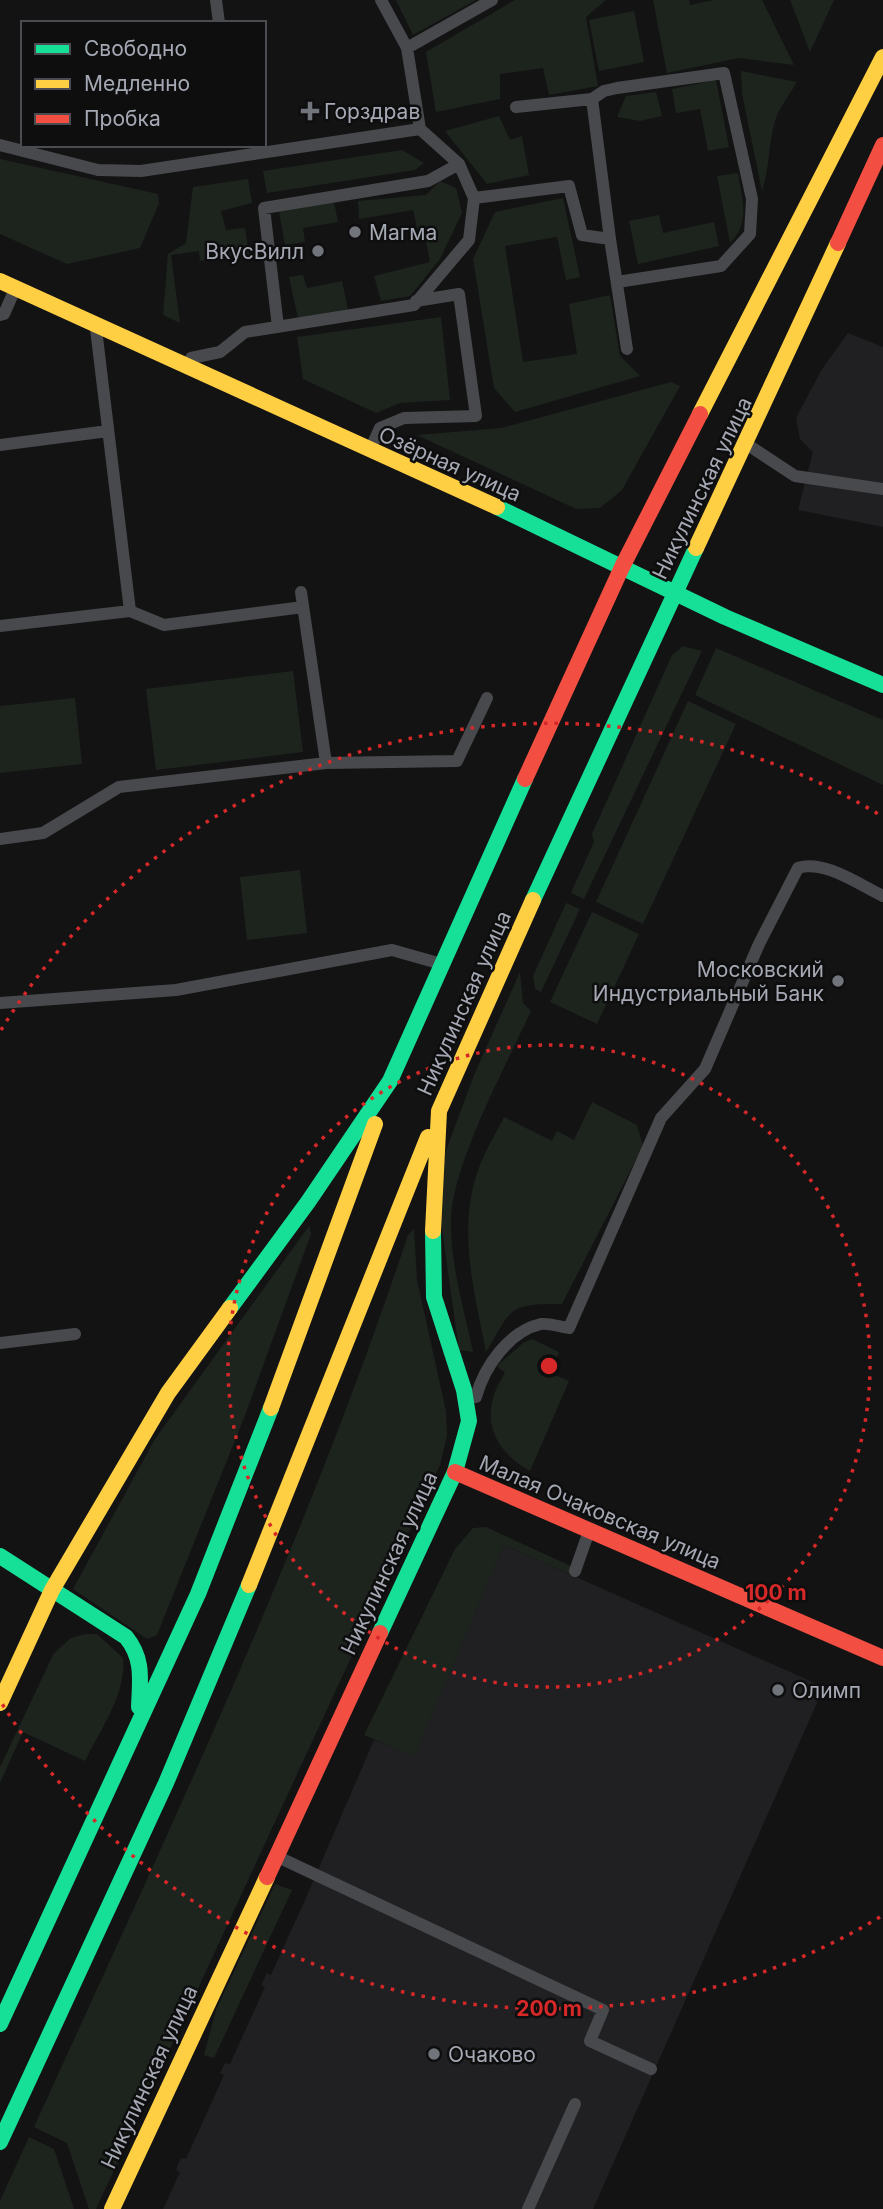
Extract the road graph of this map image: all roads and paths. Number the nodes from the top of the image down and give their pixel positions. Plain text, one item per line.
1 (216, 0) edge
2 (381, 0) edge
3 (492, 0) edge
4 (219, 21) edge
5 (407, 48) junction
6 (883, 57) edge
7 (592, 99) junction
8 (516, 107) dead end
9 (420, 129) junction
10 (0, 145) edge
11 (883, 145) edge
12 (459, 164) junction
13 (474, 198) junction
14 (610, 239) junction
15 (617, 282) junction
16 (8, 285) edge
17 (416, 301) junction
18 (0, 315) edge
19 (96, 326) junction
20 (278, 327) junction
21 (627, 349) dead end
22 (172, 361) junction
23 (108, 431) junction
24 (0, 445) edge
25 (747, 445) junction
26 (370, 450) junction
27 (677, 459) junction
28 (726, 487) junction
29 (883, 489) edge
30 (680, 492) dead end
31 (695, 502) dead end
32 (622, 567) junction
33 (301, 592) dead end
34 (675, 592) junction
35 (303, 607) junction
36 (130, 611) junction
37 (0, 626) edge
38 (883, 685) edge
39 (487, 698) dead end
40 (326, 764) junction
41 (0, 839) edge
42 (883, 896) edge
43 (440, 964) junction
44 (0, 1003) edge
45 (390, 1081) junction
46 (439, 1111) junction
47 (75, 1334) dead end
48 (0, 1343) edge
49 (469, 1421) junction
50 (455, 1472) junction
51 (590, 1531) junction
52 (0, 1556) edge
53 (575, 1571) dead end
54 (52, 1590) junction
55 (883, 1658) edge
56 (0, 1703) edge
57 (132, 1738) junction
58 (274, 1855) junction
59 (0, 2024) edge
60 (651, 2068) dead end
61 (575, 2104) dead end
62 (0, 2142) edge
63 (112, 2209) edge
64 (528, 2209) edge

1 - 4 lane
2 - 5 lane
3 - 5 lane
5 - 9 lane
6 - 27 main road, Никулинская улица
7 - 8 lane
7 - 14 lane
7 - 15 lane
9 - 10 lane
9 - 12 lane
11 - 25 main road, Никулинская улица
12 - 13 lane
12 - 20 lane
13 - 14 lane
13 - 17 lane
14 - 15 lane
15 - 21 lane
16 - 18 lane
16 - 19 main road, Озёрная улица
17 - 20 lane
17 - 26 lane
19 - 22 main road, Озёрная улица
19 - 23 lane
20 - 22 lane
22 - 26 main road, Озёрная улица
23 - 24 lane
23 - 36 lane
25 - 28 main road, Никулинская улица
25 - 29 lane
26 - 32 main road, Озёрная улица
27 - 30 main road
27 - 32 main road, Никулинская улица
28 - 31 main road
28 - 34 main road, Никулинская улица
32 - 34 main road, Озёрная улица
32 - 43 main road, Никулинская улица
33 - 35 lane
34 - 38 main road, Озёрная улица
34 - 46 main road, Никулинская улица
35 - 36 lane
35 - 40 lane
36 - 37 lane
39 - 40 lane
40 - 41 lane
42 - 49 lane
43 - 44 lane
43 - 45 main road, Никулинская улица
45 - 54 main road, Никулинская улица
45 - 57 main road
46 - 49 main road, Никулинская улица
46 - 62 main road
47 - 48 lane
49 - 50 main road, Никулинская улица
50 - 51 main road, Малая Очаковская улица
50 - 58 main road, Никулинская улица
51 - 53 lane
51 - 55 main road, Малая Очаковская улица
52 - 54 main road
54 - 56 main road, Никулинская улица
54 - 57 main road
57 - 59 main road
58 - 60 lane
58 - 63 main road, Никулинская улица
61 - 64 lane

